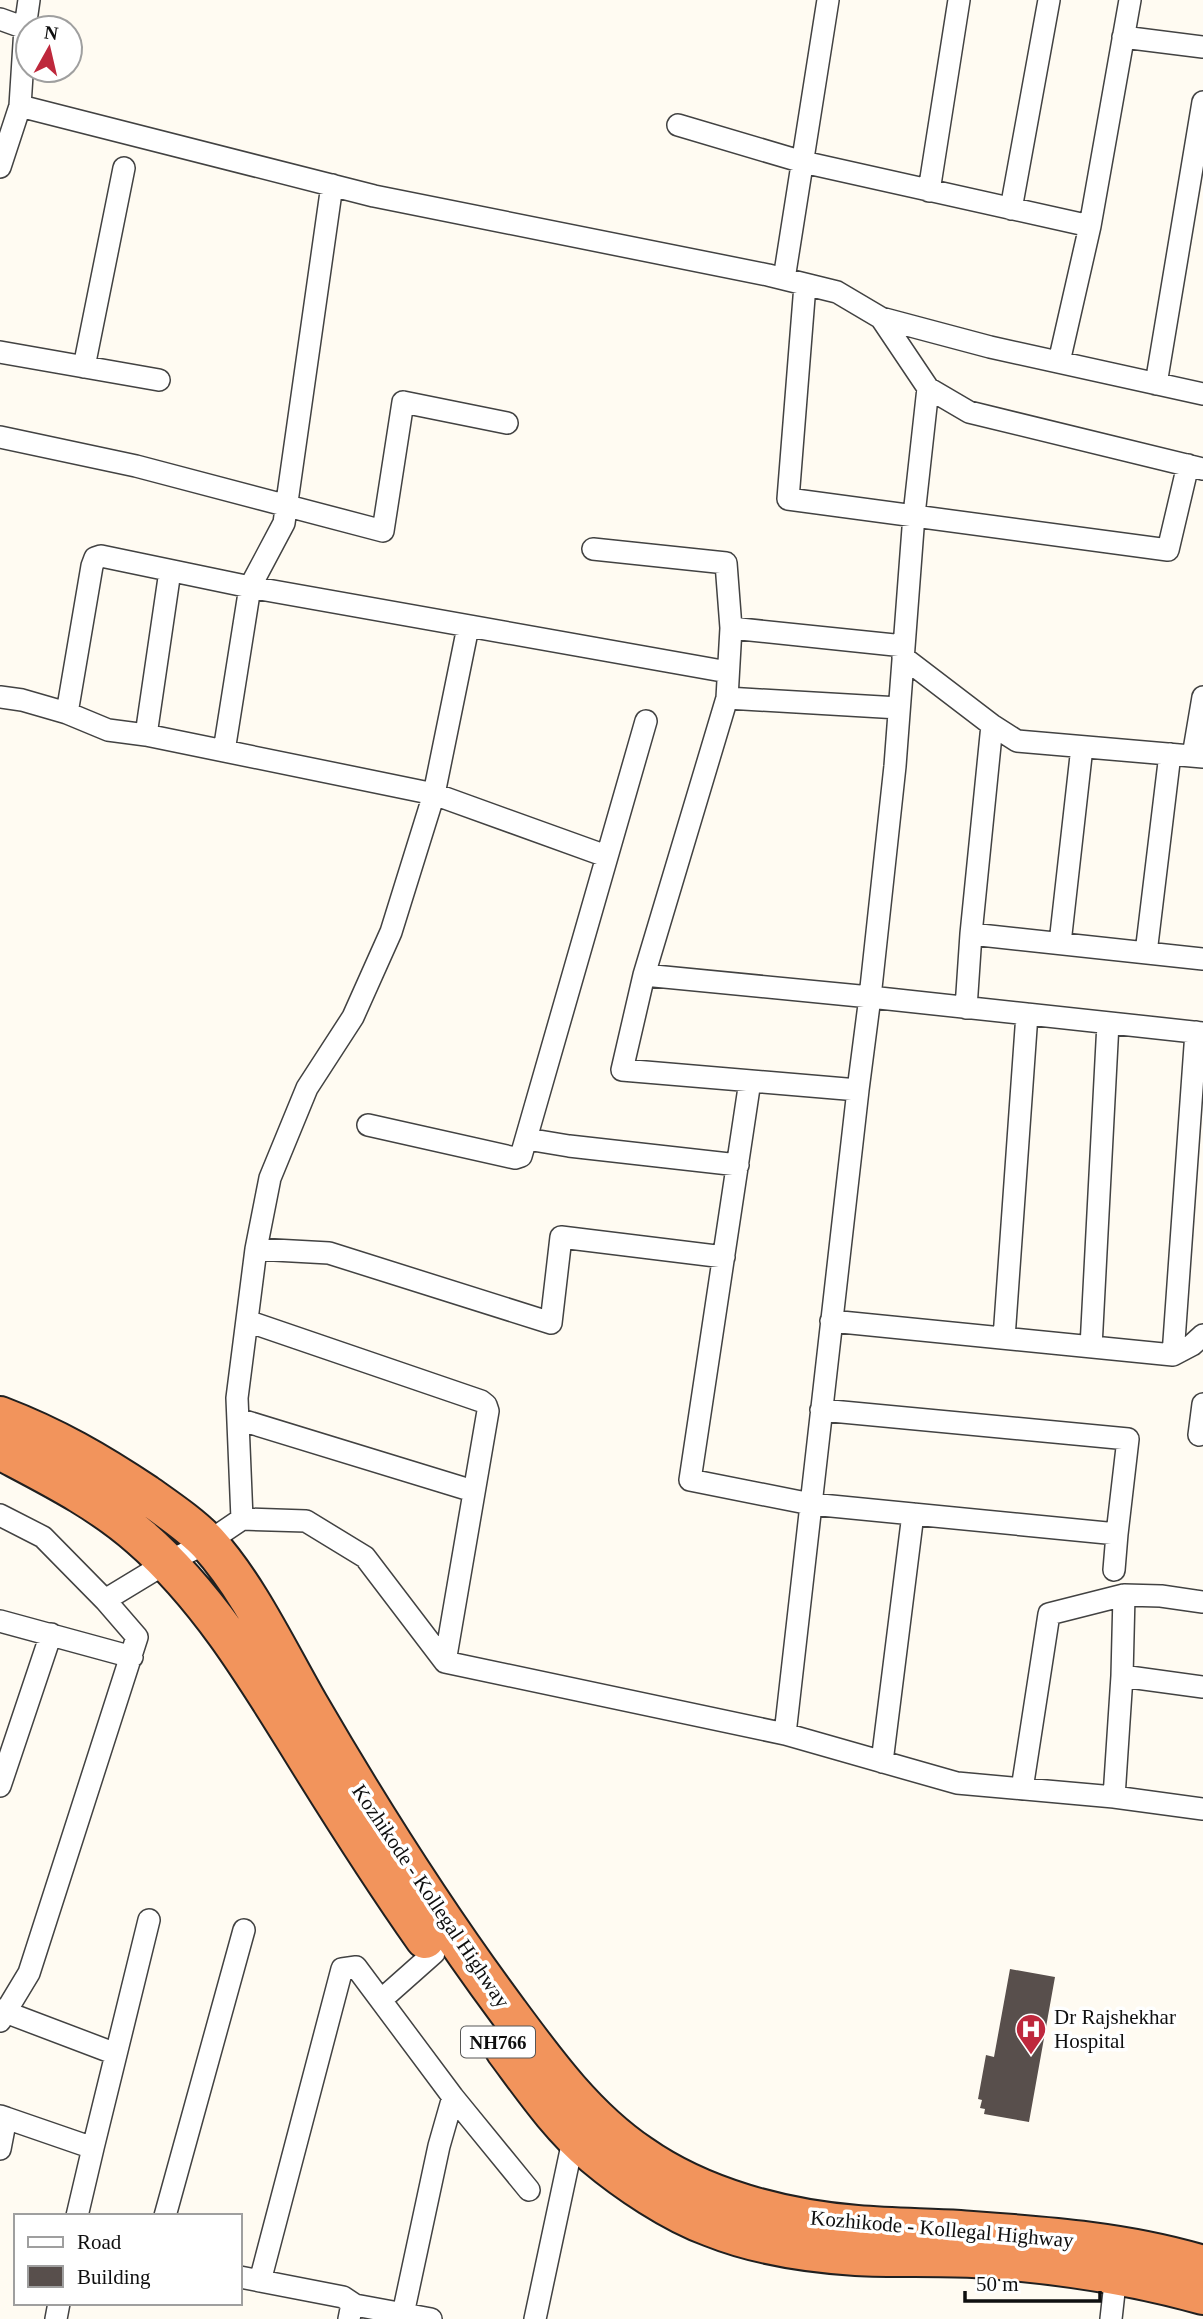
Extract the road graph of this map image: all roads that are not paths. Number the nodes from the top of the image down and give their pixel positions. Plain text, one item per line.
1 (828, 0) edge
2 (959, 0) edge
3 (1049, 0) edge
4 (1130, 0) edge
5 (1124, 37) junction
6 (1203, 47) edge
7 (21, 84) edge
8 (1203, 102) edge
9 (20, 106) junction
10 (678, 125) dead end
11 (803, 162) junction
12 (0, 167) edge
13 (124, 168) dead end
14 (332, 185) junction
15 (929, 191) junction
16 (1011, 209) junction
17 (1090, 226) junction
18 (784, 279) junction
19 (805, 285) junction
20 (881, 318) junction
21 (0, 352) edge
22 (1059, 362) junction
23 (85, 367) junction
24 (159, 380) dead end
25 (1156, 384) junction
26 (929, 388) junction
27 (1203, 394) edge
28 (507, 423) dead end
29 (0, 437) edge
30 (1196, 467) edge
31 (287, 505) junction
32 (914, 515) junction
33 (593, 549) dead end
34 (170, 571) junction
35 (250, 587) junction
36 (468, 627) junction
37 (731, 628) junction
38 (904, 652) junction
39 (728, 672) junction
40 (0, 697) edge
41 (1203, 697) edge
42 (727, 698) junction
43 (900, 708) junction
44 (67, 713) junction
45 (646, 721) dead end
46 (992, 725) junction
47 (145, 735) junction
48 (1082, 747) junction
49 (224, 751) junction
50 (1170, 754) junction
51 (1198, 756) edge
52 (434, 794) junction
53 (606, 856) junction
54 (971, 934) junction
55 (1059, 943) junction
56 (1146, 953) junction
57 (1203, 959) edge
58 (644, 975) junction
59 (870, 997) junction
60 (966, 1008) junction
61 (1027, 1014) junction
62 (1108, 1023) junction
63 (1199, 1033) edge
64 (750, 1081) junction
65 (858, 1090) junction
66 (368, 1125) dead end
67 (527, 1139) junction
68 (738, 1165) junction
69 (256, 1249) junction
70 (724, 1257) junction
71 (247, 1321) junction
72 (831, 1321) junction
73 (1203, 1335) edge
74 (1004, 1338) junction
75 (1091, 1347) junction
76 (1173, 1355) junction
77 (821, 1410) junction
78 (0, 1416) edge
79 (238, 1419) junction
80 (0, 1450) edge
81 (473, 1491) junction
82 (811, 1504) junction
83 (913, 1514) junction
84 (0, 1515) edge
85 (242, 1519) junction
86 (1117, 1534) junction
87 (208, 1542) junction
88 (166, 1563) junction
89 (1114, 1570) dead end
90 (1124, 1595) junction
91 (105, 1600) junction
92 (1203, 1602) edge
93 (0, 1620) edge
94 (51, 1634) junction
95 (132, 1657) junction
96 (445, 1662) junction
97 (1122, 1676) junction
98 (1203, 1687) edge
99 (785, 1734) junction
100 (882, 1762) junction
101 (0, 1786) edge
102 (1022, 1789) junction
103 (1114, 1797) junction
104 (1203, 1809) edge
105 (149, 1920) dead end
106 (244, 1930) dead end
107 (434, 1953) junction
108 (381, 2000) junction
109 (2, 2014) edge
110 (116, 2054) junction
111 (453, 2097) junction
112 (3, 2117) edge
113 (575, 2136) junction
114 (0, 2148) edge
115 (93, 2148) junction
116 (529, 2190) dead end
117 (77, 2214) edge
118 (166, 2214) edge
119 (1203, 2264) edge
120 (1116, 2274) junction
121 (250, 2279) edge
122 (1203, 2295) edge
123 (352, 2312) edge
124 (421, 2317) edge
125 (535, 2319) edge
126 (1111, 2319) edge

1 - 11 street
2 - 15 street
3 - 16 street
4 - 5 street
5 - 6 street
5 - 17 street
7 - 9 street
8 - 25 street
9 - 12 street
9 - 14 street
10 - 11 street
11 - 15 street
11 - 18 street
13 - 23 street
14 - 18 street
14 - 31 street
15 - 16 street
16 - 17 street
17 - 22 street
18 - 19 street
19 - 20 street
19 - 32 street
20 - 22 street
20 - 26 street
21 - 23 street
22 - 25 street
23 - 24 street
25 - 27 street
26 - 30 street
26 - 32 street
28 - 31 street
29 - 31 street
30 - 32 street
31 - 35 street
32 - 38 street
33 - 37 street
34 - 35 street
34 - 44 street
34 - 47 street
35 - 36 street
35 - 49 street
36 - 39 street
36 - 52 street
37 - 38 street
37 - 39 street
38 - 43 street
38 - 46 street
39 - 42 street
40 - 44 street
41 - 51 street
42 - 43 street
42 - 58 street
43 - 59 street
44 - 47 street
45 - 53 street
46 - 48 street
46 - 54 street
47 - 49 street
48 - 50 street
48 - 55 street
49 - 52 street
50 - 51 street
50 - 56 street
52 - 53 street
52 - 69 street
53 - 67 street
54 - 55 street
54 - 60 street
55 - 56 street
56 - 57 street
58 - 59 street
58 - 64 street
59 - 60 street
59 - 65 street
60 - 61 street
61 - 62 street
61 - 74 street
62 - 63 street
62 - 75 street
63 - 76 street
64 - 65 street
64 - 68 street
65 - 72 street
66 - 67 street
67 - 68 street
68 - 70 street
69 - 70 street
69 - 71 street
70 - 82 street
71 - 79 street
71 - 81 street
72 - 74 street
72 - 77 street
73 - 76 street
74 - 75 street
75 - 76 street
77 - 82 street
77 - 86 street
78 - 87 highway, Kozhikode - Kollegal Highway
79 - 81 street
79 - 85 street
80 - 88 highway, Kozhikode - Kollegal Highway / NH766
81 - 96 street
82 - 83 street
82 - 99 street
83 - 86 street
83 - 100 street
84 - 91 street
85 - 87 street
85 - 96 street
86 - 89 street
87 - 88 street
87 - 119 highway, Kozhikode - Kollegal Highway
88 - 91 street
88 - 107 highway, Kozhikode - Kollegal Highway / NH766
90 - 92 street
90 - 97 street
90 - 102 street
91 - 95 street
93 - 94 street
94 - 95 street
94 - 101 street
95 - 109 street
96 - 99 street
97 - 98 street
97 - 103 street
99 - 100 street
100 - 102 street
102 - 103 street
103 - 104 street
105 - 110 street
106 - 118 street
107 - 108 street
107 - 113 highway, Kozhikode - Kollegal Highway / NH766
108 - 111 street
108 - 121 street
109 - 110 street
110 - 115 street
111 - 116 street
111 - 124 street
112 - 114 street
112 - 115 street
113 - 120 highway, Kozhikode - Kollegal Highway / NH766
113 - 125 street
115 - 117 street
120 - 122 highway, Kozhikode - Kollegal Highway / NH766
120 - 126 street
121 - 123 street
123 - 124 street

